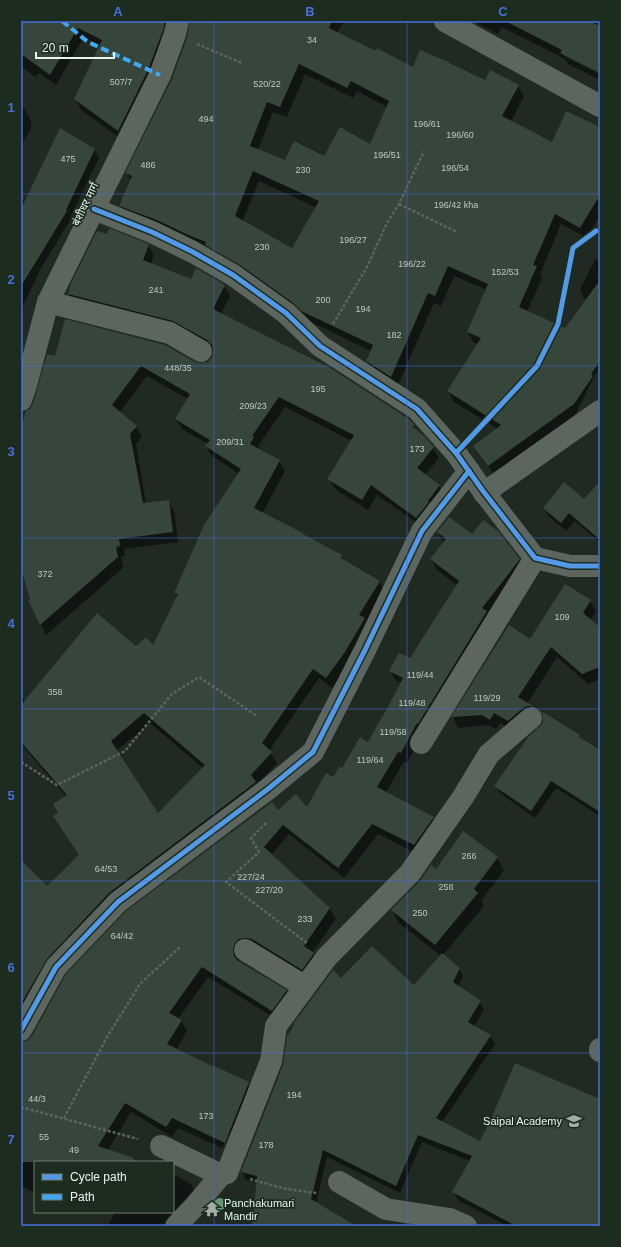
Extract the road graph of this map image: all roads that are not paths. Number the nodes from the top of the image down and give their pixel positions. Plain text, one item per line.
1 (445, 21) edge
2 (176, 27) edge
3 (600, 106) edge
4 (94, 209) junction
5 (48, 302) junction
6 (201, 351) dead end
7 (21, 400) edge
8 (600, 411) edge
9 (478, 483) junction
10 (535, 558) junction
11 (600, 566) edge
12 (531, 718) dead end
13 (421, 743) dead end
14 (245, 950) dead end
15 (304, 986) junction
16 (21, 1030) edge
17 (161, 1146) road end
18 (224, 1174) junction
19 (339, 1182) dead end
20 (176, 1226) edge
21 (466, 1226) edge

1 - 3 street
2 - 4 main road, बंशीधर मार्ग
4 - 5 main road, बंशीधर मार्ग
4 - 9 street
5 - 6 street
5 - 7 main road, बंशीधर मार्ग
8 - 9 street
9 - 10 street
9 - 16 street
10 - 11 street
10 - 13 street
12 - 15 street
14 - 15 street
15 - 18 street
17 - 18 street
18 - 20 street
19 - 21 street

